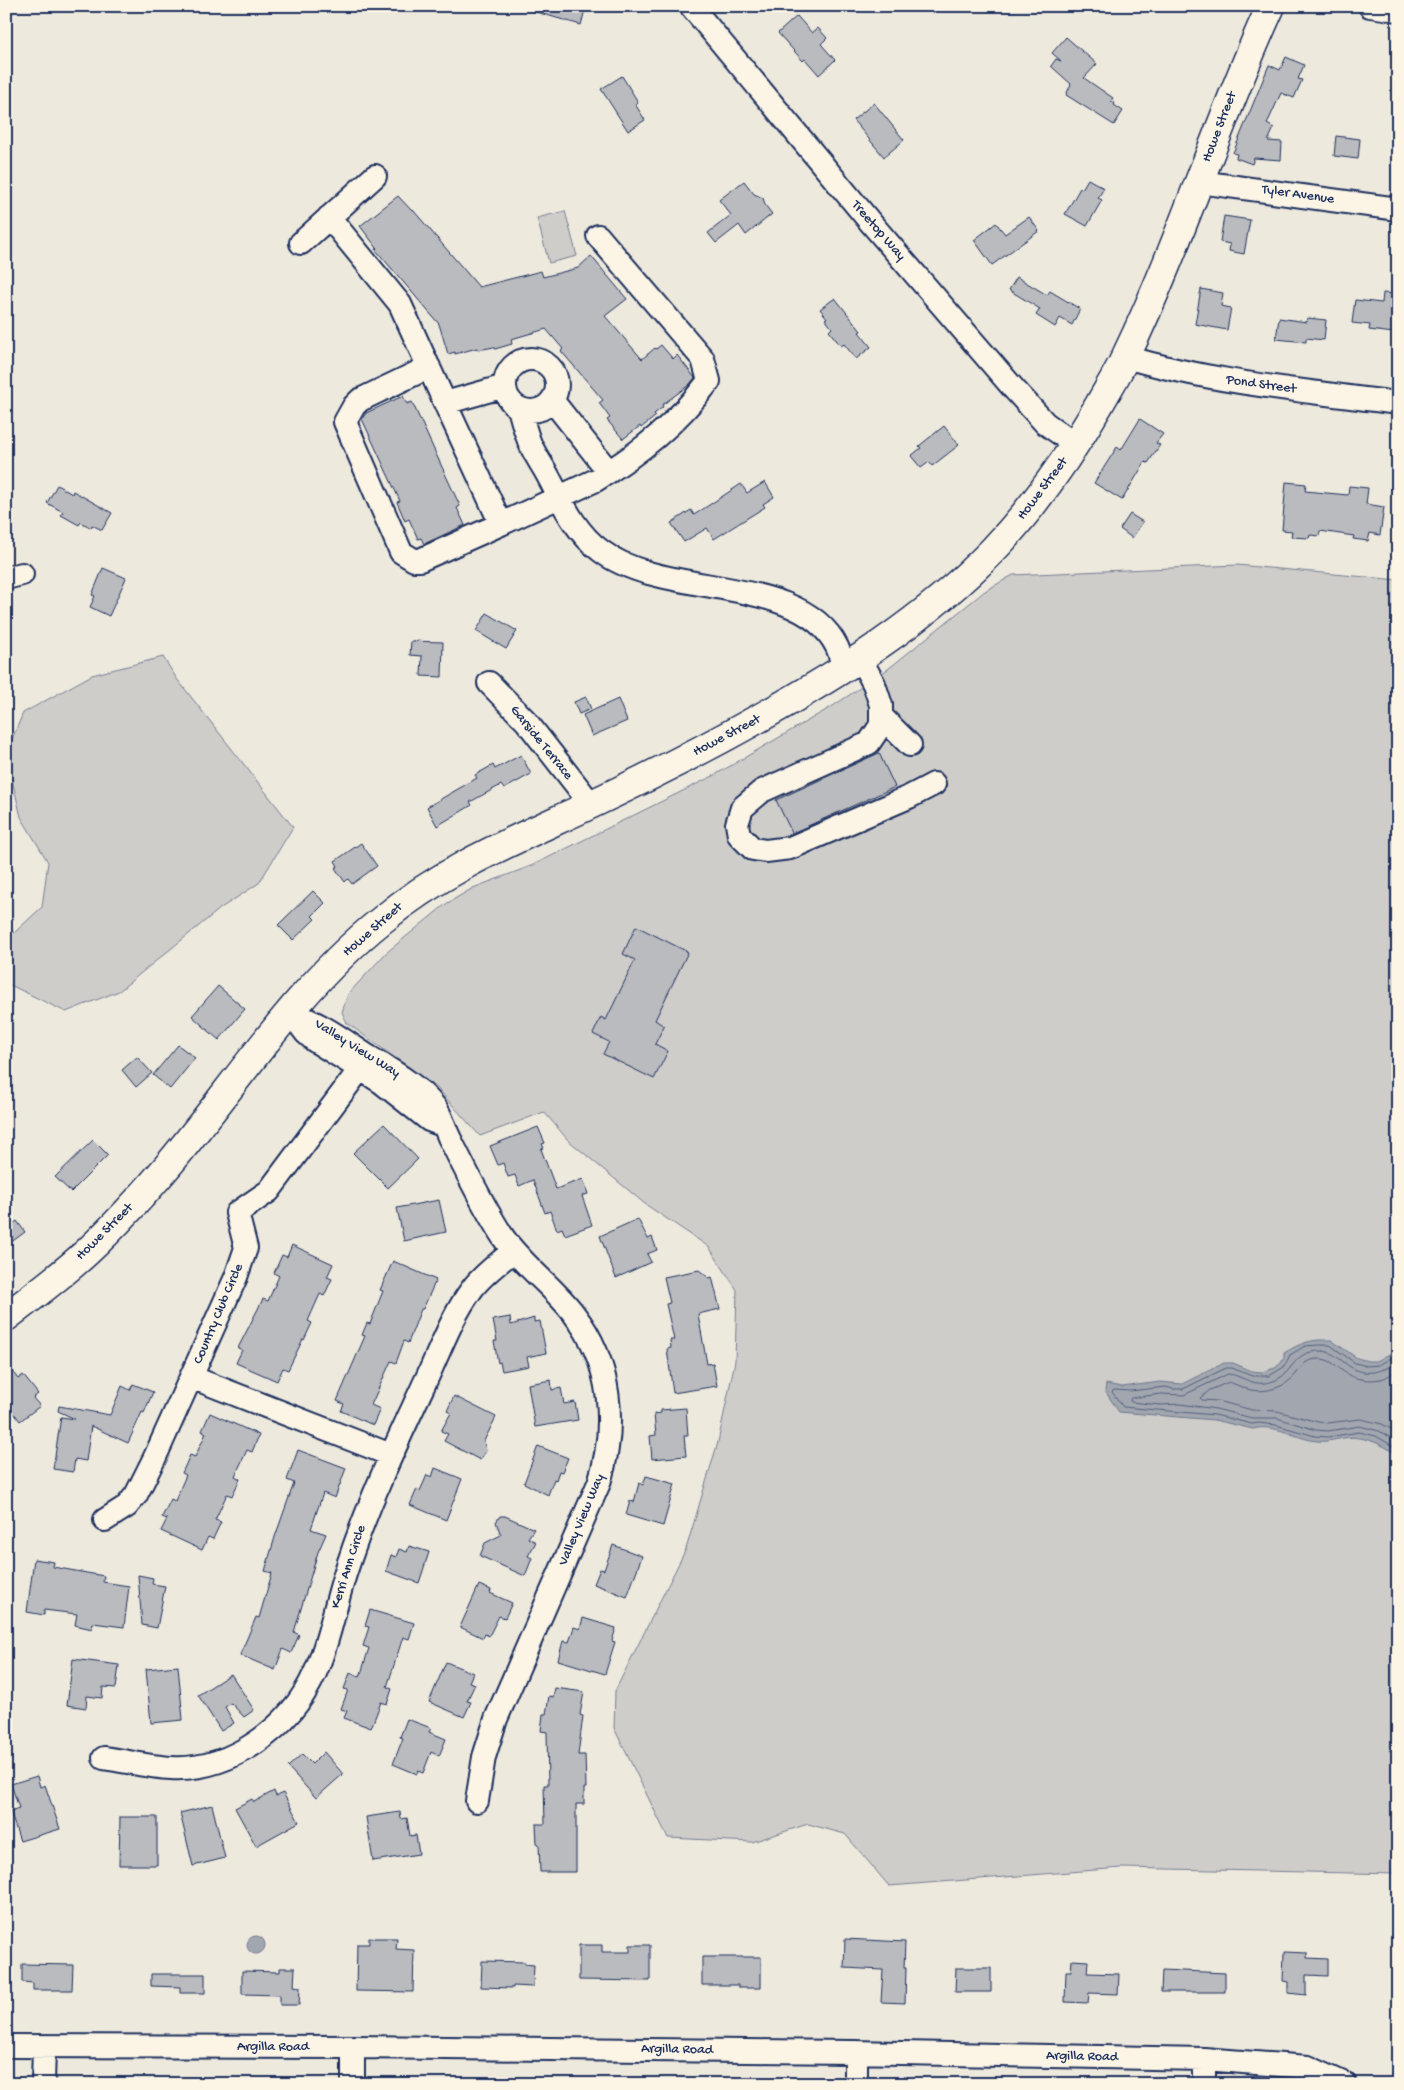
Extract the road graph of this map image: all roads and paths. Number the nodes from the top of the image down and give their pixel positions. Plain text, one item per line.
1 (691, 6) edge
2 (1271, 6) edge
3 (1370, 6) edge
4 (1398, 10) edge
5 (375, 176) dead end
6 (1199, 182) junction
7 (1398, 208) edge
8 (329, 217) junction
9 (598, 236) dead end
10 (301, 243) dead end
11 (1126, 358) junction
12 (428, 367) junction
13 (507, 378) junction
14 (552, 400) junction
15 (445, 403) junction
16 (1398, 403) edge
17 (519, 408) junction
18 (1076, 445) junction
19 (609, 472) junction
20 (558, 496) junction
21 (501, 524) junction
22 (852, 663) junction
23 (490, 683) dead end
24 (881, 716) junction
25 (910, 745) dead end
26 (934, 784) dead end
27 (591, 804) junction
28 (290, 1013) junction
29 (357, 1061) junction
30 (513, 1251) junction
31 (6, 1317) edge
32 (191, 1378) junction
33 (391, 1455) junction
34 (105, 1520) dead end
35 (104, 1758) dead end
36 (476, 1801) dead end
37 (6, 2046) edge
38 (44, 2047) junction
39 (353, 2047) junction
40 (856, 2052) junction
41 (1204, 2059) junction
42 (43, 2084) edge
43 (353, 2084) edge
44 (856, 2084) edge
45 (1204, 2084) edge
46 (1345, 2084) edge

1 - 18 street, Treetop Way
2 - 6 main road, Howe Street
3 - 4 street
5 - 8 street
6 - 7 street, Tyler Avenue
6 - 11 main road, Howe Street
8 - 10 street
8 - 12 street
9 - 19 street
11 - 16 street, Pond Street
11 - 18 main road, Howe Street
12 - 15 street
12 - 21 street
13 - 14 street
13 - 15 street
13 - 17 street
14 - 17 street
14 - 19 street
15 - 21 street
17 - 20 street
18 - 22 main road, Howe Street
19 - 20 street
20 - 21 street
20 - 22 street
22 - 24 street
22 - 27 main road, Howe Street
23 - 27 street, Garside Terrace
24 - 25 street
24 - 26 street
27 - 28 main road, Howe Street
28 - 29 street, Valley View Way
28 - 31 main road, Howe Street
29 - 30 street, Valley View Way
29 - 32 street, Country Club Circle
30 - 33 street, Kerri Ann Circle
30 - 36 street, Valley View Way
32 - 33 street
32 - 34 street, Country Club Circle
33 - 35 street, Kerri Ann Circle
37 - 38 street, Argilla Road
38 - 39 street, Argilla Road
38 - 42 street
39 - 40 street, Argilla Road
39 - 43 street
40 - 41 street, Argilla Road
40 - 44 street
41 - 45 street
41 - 46 street, Argilla Road

